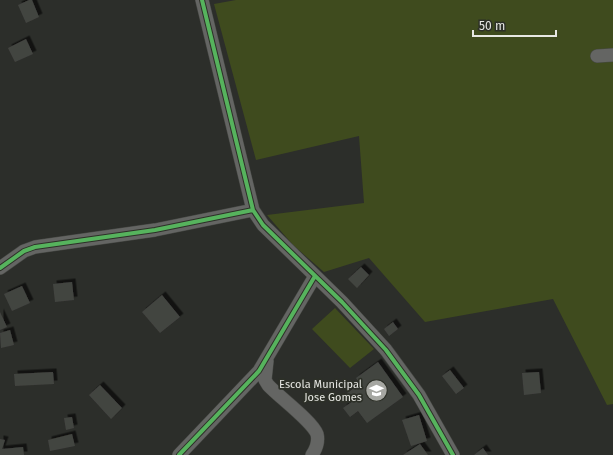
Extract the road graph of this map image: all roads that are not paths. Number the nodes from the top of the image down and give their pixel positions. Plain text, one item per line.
1 (202, 0) edge
2 (613, 55) edge
3 (597, 56) dead end
4 (253, 210) junction
5 (0, 268) edge
6 (315, 276) junction
7 (267, 359) junction
8 (179, 455) edge
9 (312, 455) edge
10 (453, 455) edge

1 - 4 street
2 - 3 street
4 - 5 street
4 - 6 street
6 - 7 street
6 - 10 street
7 - 8 street
7 - 9 street

